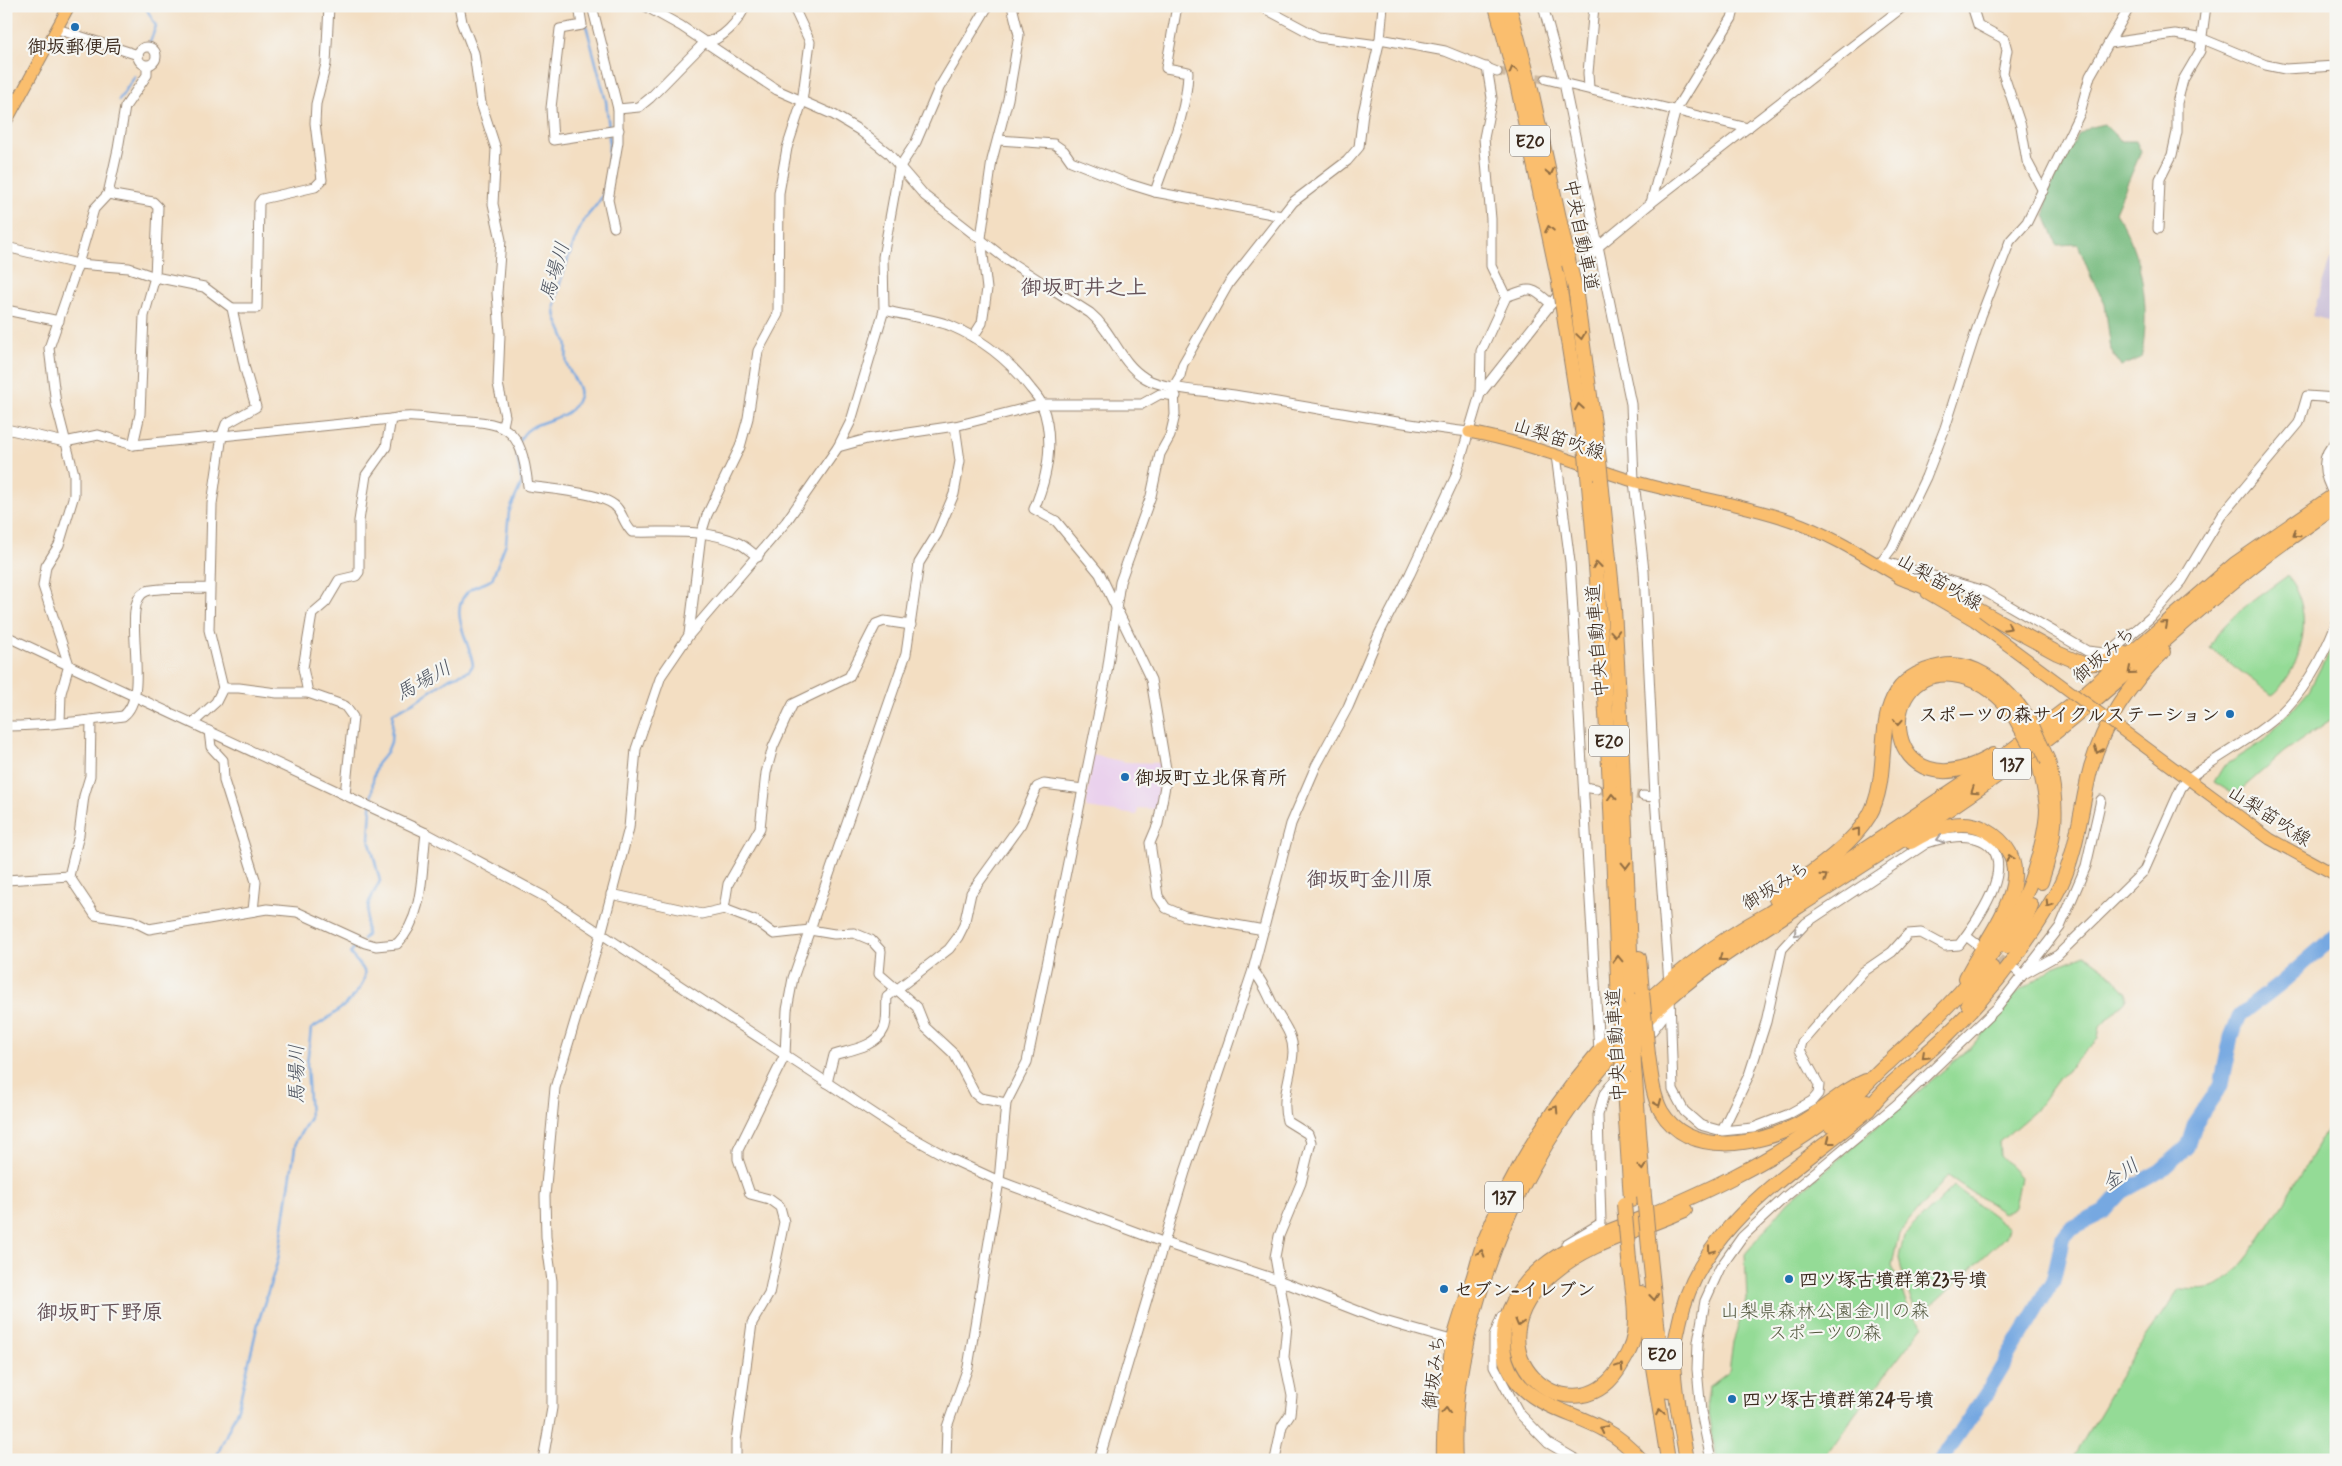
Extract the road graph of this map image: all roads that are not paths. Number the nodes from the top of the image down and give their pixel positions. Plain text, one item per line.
1 (69, 6) edge
2 (329, 6) edge
3 (460, 6) edge
4 (579, 6) edge
5 (592, 6) edge
6 (645, 6) edge
7 (745, 6) edge
8 (793, 6) edge
9 (988, 6) edge
10 (1012, 6) edge
11 (1177, 6) edge
12 (1260, 6) edge
13 (1383, 6) edge
14 (1496, 6) edge
15 (1509, 6) edge
16 (1543, 6) edge
17 (1594, 6) edge
18 (1735, 6) edge
19 (1904, 6) edge
20 (1972, 6) edge
21 (2130, 6) edge
22 (2206, 6) edge
23 (56, 30) junction
24 (2203, 39) junction
25 (705, 42) junction
26 (1379, 42) junction
27 (2109, 42) junction
28 (138, 55) junction
29 (147, 66) junction
30 (2336, 66) edge
31 (1487, 67) junction
32 (1497, 72) tunnel mouth
33 (1546, 79) tunnel mouth
34 (1564, 83) junction
35 (1589, 88) junction
36 (802, 102) junction
37 (618, 109) junction
38 (1676, 109) junction
39 (6, 122) edge
40 (1748, 128) junction
41 (614, 131) junction
42 (998, 140) junction
43 (899, 168) junction
44 (2043, 190) junction
45 (1155, 192) junction
46 (108, 194) junction
47 (1651, 204) junction
48 (1282, 216) junction
49 (614, 227) dead end
50 (2158, 229) dead end
51 (981, 238) junction
52 (1599, 246) junction
53 (6, 247) edge
54 (78, 264) junction
55 (155, 277) junction
56 (1506, 298) junction
57 (1557, 303) junction
58 (232, 308) junction
59 (6, 310) edge
60 (884, 310) junction
61 (59, 321) junction
62 (973, 337) junction
63 (1175, 391) junction
64 (1480, 394) junction
65 (2336, 398) edge
66 (1042, 404) junction
67 (391, 419) junction
68 (503, 426) junction
69 (955, 426) junction
70 (6, 429) edge
71 (1469, 432) junction
72 (222, 435) junction
73 (65, 442) junction
74 (2336, 442) edge
75 (133, 445) junction
76 (838, 447) junction
77 (1556, 455) junction
78 (1595, 477) junction
79 (1634, 481) junction
80 (2335, 498) edge
81 (701, 534) junction
82 (758, 557) junction
83 (1879, 562) junction
84 (1900, 577) junction
85 (209, 588) junction
86 (2224, 589) junction
87 (1117, 609) junction
88 (2336, 624) edge
89 (911, 625) junction
90 (689, 635) junction
91 (6, 636) edge
92 (2147, 640) junction
93 (68, 665) junction
94 (223, 688) junction
95 (308, 693) junction
96 (134, 696) junction
97 (2015, 708) junction
98 (2058, 714) junction
99 (91, 720) junction
100 (60, 722) junction
101 (192, 723) junction
102 (6, 726) edge
103 (209, 731) junction
104 (2043, 762) junction
105 (2188, 779) junction
106 (1584, 787) junction
107 (1083, 789) junction
108 (1596, 789) tunnel mouth
109 (345, 795) junction
110 (1643, 796) tunnel mouth
111 (1655, 796) junction
112 (2101, 800) dead end
113 (426, 833) junction
114 (1922, 840) junction
115 (2336, 875) edge
116 (69, 876) junction
117 (6, 880) edge
118 (611, 894) junction
119 (724, 909) junction
120 (253, 911) junction
121 (810, 930) junction
122 (1264, 930) junction
123 (1739, 930) junction
124 (601, 934) junction
125 (1966, 936) junction
126 (1741, 944) junction
127 (1979, 946) tunnel mouth
128 (1253, 970) junction
129 (2019, 972) junction
130 (1668, 983) junction
131 (896, 990) junction
132 (1637, 996) junction
133 (1957, 997) junction
134 (1670, 1002) junction
135 (1951, 1031) junction
136 (1599, 1051) junction
137 (785, 1055) junction
138 (1628, 1069) junction
139 (1870, 1079) junction
140 (827, 1083) junction
141 (1879, 1096) junction
142 (1006, 1103) junction
143 (1722, 1131) junction
144 (999, 1181) junction
145 (1633, 1200) junction
146 (1165, 1243) junction
147 (1632, 1257) junction
148 (1278, 1280) junction
149 (1459, 1343) junction
150 (543, 1460) edge
151 (736, 1460) edge
152 (946, 1460) edge
153 (1098, 1460) edge
154 (1275, 1460) edge
155 (1444, 1460) edge
156 (1455, 1460) edge
157 (1578, 1460) edge
158 (1641, 1460) edge
159 (1668, 1460) edge
160 (1680, 1460) edge
161 (1686, 1460) edge
162 (1711, 1460) edge

1 - 23 main road
2 - 58 street
3 - 68 street
4 - 41 street
5 - 37 street
6 - 25 street
7 - 25 street
8 - 36 street
9 - 43 street
10 - 42 street
11 - 45 street
12 - 26 street
13 - 26 street
57 -> 14 highway, 中央自動車道 / E20, bridge
15 -> 78 highway, 中央自動車道 / E20, bridge
16 - 34 street
17 - 35 street
18 - 38 street
19 - 40 street
20 - 44 street
21 - 27 street
22 - 24 street
23 - 28 street
23 - 39 main road
24 - 27 street
24 - 30 street
24 - 50 street
25 - 36 street
25 - 37 street
26 - 31 street
26 - 48 street
27 - 44 street
28 - 29 street
28 - 29 street
29 - 46 street
31 - 32 street
31 - 56 street
33 - 34 street
34 - 35 street
34 - 52 street
35 - 38 street
36 - 43 street
36 - 81 street
37 - 41 street
38 - 40 street
38 - 47 street
40 - 47 street
41 - 49 street
42 - 45 street
42 - 51 street
43 - 51 street
43 - 60 street
44 - 83 street
45 - 48 street
46 - 54 street
46 - 55 street
47 - 52 street
48 - 63 street
51 - 62 street
51 - 63 street
52 - 57 street
52 - 79 street
53 - 54 street
54 - 55 street
54 - 61 street
55 - 58 street
55 - 75 street
56 - 57 street
56 - 64 street
57 - 64 street
78 -> 57 highway, 中央自動車道 / E20, bridge
58 - 72 street
59 - 61 street
60 - 62 street
60 - 76 street
61 - 73 street
62 - 66 street
63 - 66 street
63 - 71 street
63 - 87 street
64 - 71 street
65 - 83 street
66 - 69 street
66 - 87 street
67 - 68 street
67 - 72 street
67 - 95 street
68 - 81 street
69 - 76 street
69 - 89 street
70 - 73 street
71 - 77 main road, 山梨笛吹線
71 - 122 street
72 - 75 street
72 - 85 street
73 - 75 street
73 - 93 street
74 - 80 street
76 - 82 street
77 - 79 main road, 山梨笛吹線
77 - 106 street
78 -> 132 highway, 中央自動車道 / E20
138 -> 78 highway, 中央自動車道 / E20, bridge
79 - 83 main road, 山梨笛吹線
79 - 111 street
80 -> 86 highway, 御坂みち / 137
92 -> 80 highway, 御坂みち / 137
81 - 82 street
81 - 90 street
82 - 90 street
83 - 84 main road, 山梨笛吹線
84 -> 92 highway
84 - 105 main road, 山梨笛吹線, bridge
85 - 94 street
85 - 96 street
86 -> 126 highway, 御坂みち / 137
86 -> 135 highway
87 - 107 street
87 - 122 street
88 - 105 street
89 - 119 street
89 - 121 street
90 - 118 street
91 - 93 street
92 - 98 highway, 御坂みち / 137
93 - 96 street
93 - 100 street
94 - 95 street
94 - 101 street
95 - 109 street
96 - 99 street
96 - 101 street
97 -> 98 highway
97 - 104 highway, bridge
123 -> 97 highway
123 -> 98 highway, 御坂みち / 137
99 - 100 street
99 - 116 street
100 - 102 street
101 - 103 street
103 - 109 street
103 - 120 street
104 - 133 highway
104 - 135 highway
105 - 115 main road, 山梨笛吹線
105 - 129 street
106 - 108 street
106 - 136 street
107 - 131 street
107 - 142 street
109 - 113 street
110 - 111 street
111 - 130 street
112 - 129 street
113 - 120 street
113 - 124 street
125 -> 114 street
114 - 126 highway
133 -> 114 highway
114 -> 143 street
116 - 117 street
116 - 120 street
118 - 119 street
118 - 124 street
119 - 121 street
121 - 131 street
121 - 137 street
122 - 128 street
123 - 130 highway, 御坂みち / 137
124 - 137 street
124 - 150 street
125 - 127 street
125 - 143 street
126 -> 134 highway, 御坂みち / 137
128 - 146 street
128 - 148 street
129 - 162 street
130 - 134 street
130 - 136 highway, 御坂みち / 137
131 - 140 street
131 - 142 street
132 - 138 highway, 中央自動車道 / E20, bridge
132 -> 139 highway, bridge
133 - 139 highway
134 - 143 street
134 - 149 highway, 御坂みち / 137
134 - 157 street
135 -> 141 highway
149 -> 136 highway, 御坂みち / 137
137 - 140 street
137 - 151 street
138 -> 145 highway, 中央自動車道 / E20
138 - 145 highway, 中央自動車道 / E20
158 -> 139 highway
140 - 144 street
141 -> 147 highway
141 -> 161 highway
142 - 144 street
144 - 146 street
144 - 152 street
145 - 147 highway, 中央自動車道 / E20
145 -> 160 highway, 中央自動車道 / E20, bridge
146 - 148 street
146 - 153 street
159 -> 147 highway, 中央自動車道 / E20
148 - 149 street
148 - 154 street
155 -> 149 highway, 御坂みち / 137
149 - 156 highway, 御坂みち / 137

